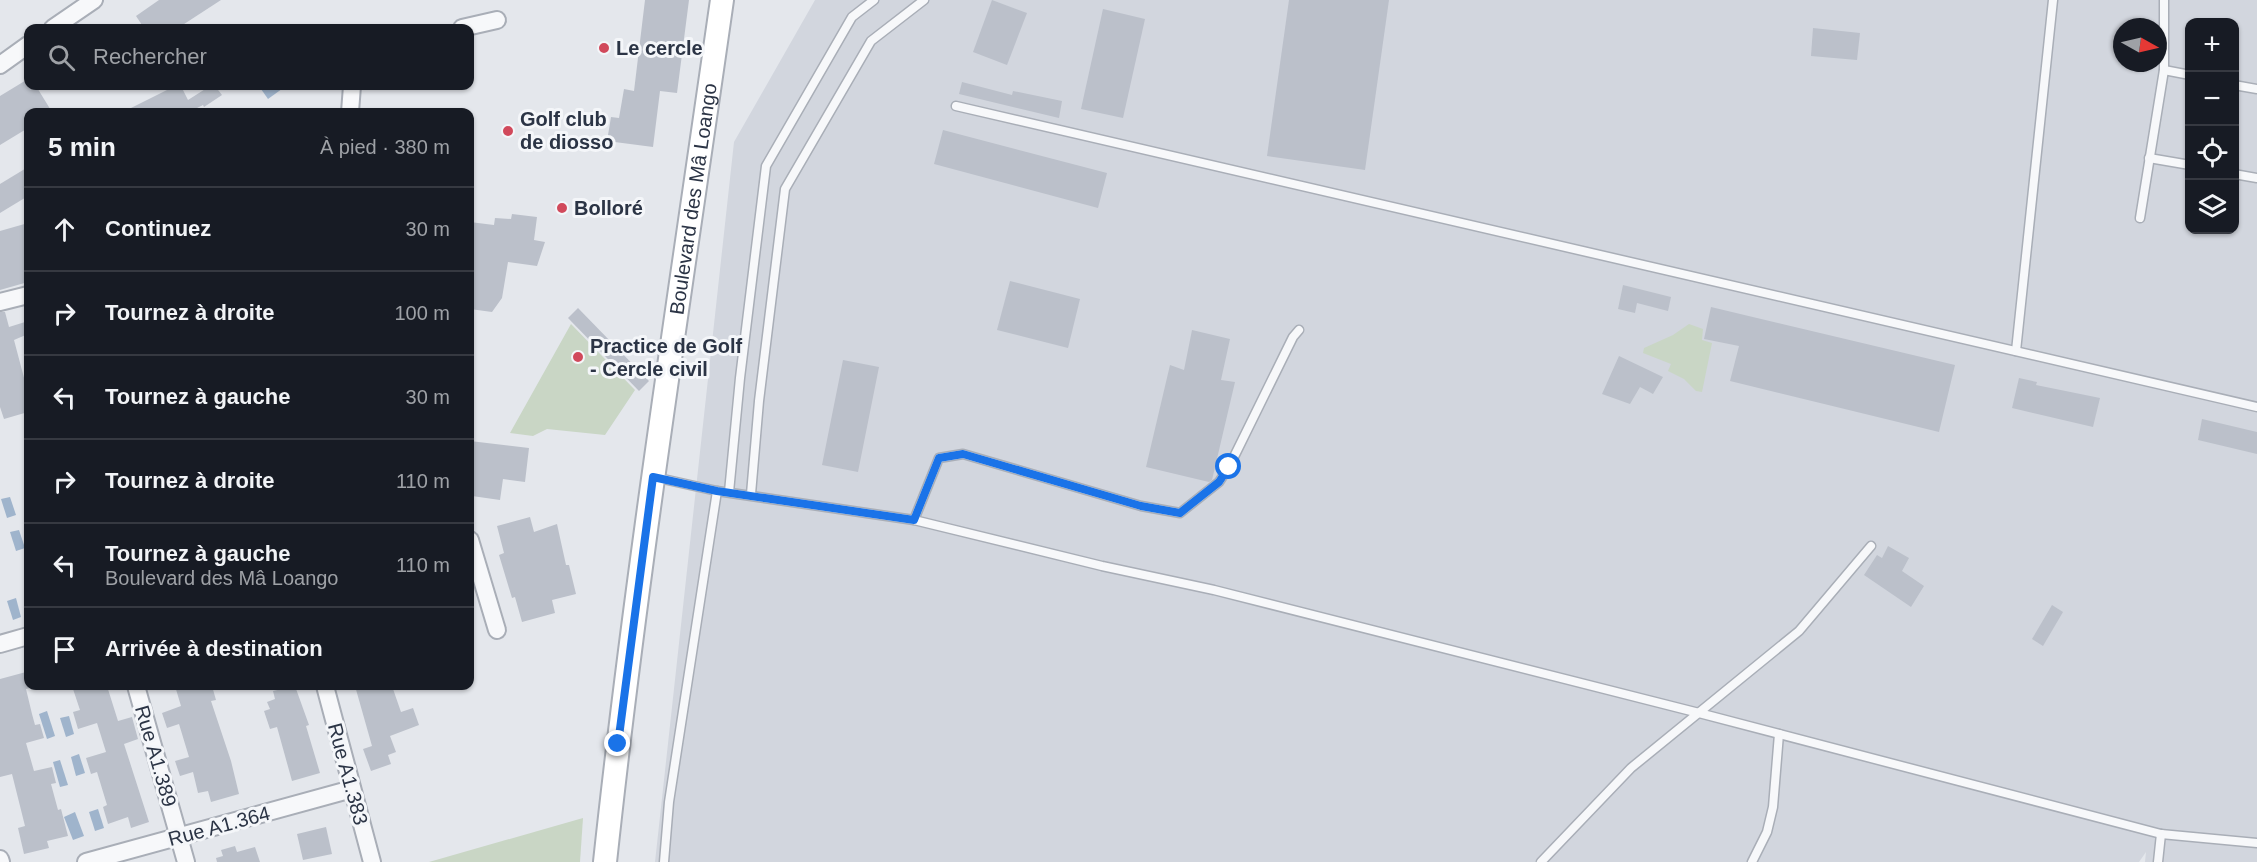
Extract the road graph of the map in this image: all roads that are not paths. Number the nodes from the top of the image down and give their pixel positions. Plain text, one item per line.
1 (94, 0) edge
2 (722, 0) edge
3 (874, 0) edge
4 (924, 0) edge
5 (2053, 0) edge
6 (2164, 0) edge
7 (2164, 18) edge
8 (497, 20) dead end
9 (59, 24) edge
10 (474, 25) edge
11 (24, 48) edge
12 (0, 65) edge
13 (2167, 71) edge
14 (2163, 72) edge
15 (2185, 74) edge
16 (2239, 86) edge
17 (2257, 89) edge
18 (352, 90) edge
19 (956, 106) dead end
20 (350, 108) edge
21 (2150, 158) junction
22 (2185, 164) edge
23 (2239, 175) edge
24 (2257, 178) edge
25 (2140, 218) dead end
26 (24, 296) edge
27 (0, 302) edge
28 (1299, 330) dead end
29 (2016, 351) junction
30 (2257, 406) edge
31 (653, 477) junction
32 (717, 491) junction
33 (729, 492) junction
34 (751, 494) junction
35 (914, 520) junction
36 (1871, 546) dead end
37 (474, 553) edge
38 (497, 630) dead end
39 (24, 637) edge
40 (0, 644) edge
41 (137, 690) edge
42 (326, 690) edge
43 (1699, 713) junction
44 (1779, 734) junction
45 (352, 789) junction
46 (2162, 834) junction
47 (179, 837) junction
48 (2257, 843) edge
49 (86, 862) edge
50 (186, 862) edge
51 (372, 862) edge
52 (605, 862) edge
53 (664, 862) edge
54 (1541, 862) edge
55 (1752, 862) edge
56 (2158, 862) edge

1 - 9 street
2 - 31 street, Boulevard des Mâ Loango
3 - 33 lane
4 - 34 lane
5 - 29 lane
6 - 7 lane
8 - 10 street
11 - 12 street
13 - 15 lane
14 - 21 lane
16 - 17 lane
18 - 20 street
19 - 29 lane
21 - 22 lane
21 - 25 lane
23 - 24 lane
26 - 27 street
28 - 35 lane
29 - 30 lane
31 - 32 lane
31 - 52 street, Boulevard des Mâ Loango
32 - 33 lane
32 - 53 lane
33 - 34 lane
34 - 35 lane
35 - 43 lane
36 - 43 lane
37 - 38 street
39 - 40 street
41 - 47 street, Rue A1.389
42 - 45 street, Rue A1.383
43 - 44 lane
43 - 54 lane
44 - 46 lane
44 - 55 lane
45 - 47 street, Rue A1.364
45 - 51 street, Rue A1.383
46 - 48 lane
46 - 56 lane
47 - 49 street, Rue A1.364
47 - 50 street, Rue A1.389

